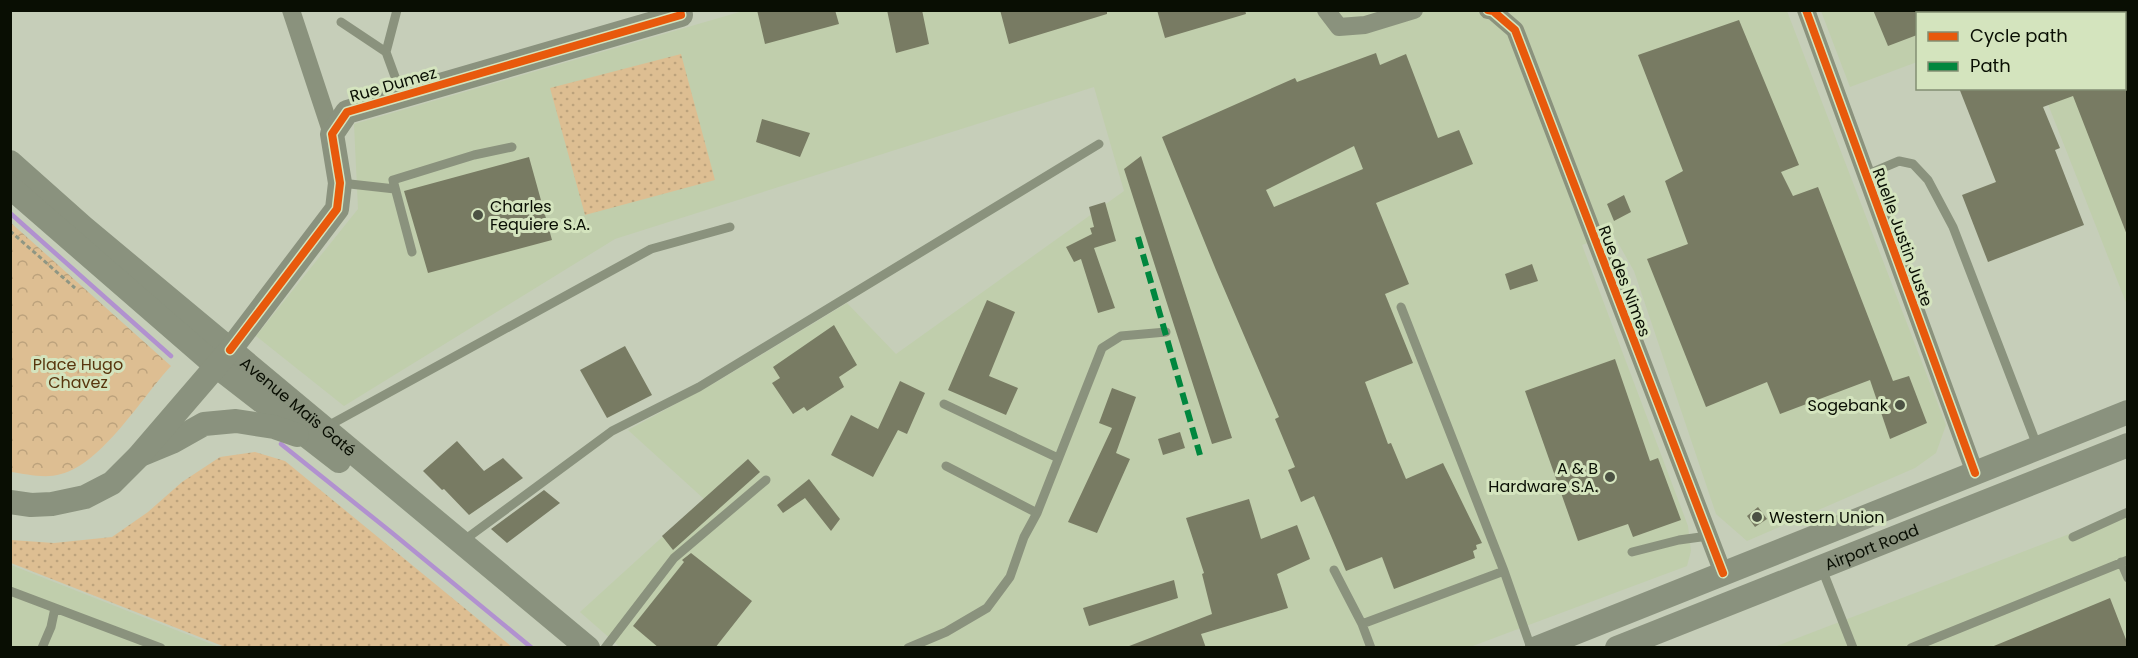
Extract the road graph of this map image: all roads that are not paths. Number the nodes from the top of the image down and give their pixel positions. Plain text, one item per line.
1 (291, 10) edge
2 (397, 10) edge
3 (1326, 10) edge
4 (1414, 10) edge
5 (1806, 10) edge
6 (1492, 11) edge
7 (683, 13) edge
8 (341, 22) dead end
9 (386, 52) junction
10 (402, 96) junction
11 (333, 134) junction
12 (1099, 144) dead end
13 (512, 147) dead end
14 (10, 162) edge
15 (1866, 175) junction
16 (340, 183) junction
17 (10, 187) edge
18 (395, 189) junction
19 (730, 227) dead end
20 (412, 252) dead end
21 (1401, 307) dead end
22 (1166, 332) dead end
23 (222, 358) junction
24 (944, 404) dead end
25 (2127, 412) edge
26 (318, 435) junction
27 (2127, 445) edge
28 (2038, 448) junction
29 (138, 457) junction
30 (1058, 458) junction
31 (946, 466) dead end
32 (1975, 473) junction
33 (766, 480) dead end
34 (10, 502) edge
35 (2127, 512) edge
36 (1037, 513) junction
37 (1708, 536) junction
38 (2073, 537) dead end
39 (461, 542) junction
40 (1632, 552) dead end
41 (2124, 561) edge
42 (1822, 567) junction
43 (1334, 570) dead end
44 (1504, 571) junction
45 (1722, 573) junction
46 (2127, 578) edge
47 (10, 591) edge
48 (55, 608) junction
49 (1362, 624) junction
50 (42, 648) edge
51 (161, 648) edge
52 (566, 648) edge
53 (588, 648) edge
54 (605, 648) edge
55 (908, 648) edge
56 (1371, 648) edge
57 (1531, 648) edge
58 (1537, 648) edge
59 (1617, 648) edge
60 (1853, 648) edge
61 (1911, 648) edge

1 - 11 street
2 - 9 lane
3 - 4 street
5 - 15 street, Ruelle Justin Juste
6 - 37 street, Rue des Nimes
7 - 10 main road, Rue Dumez
8 - 9 lane
9 - 10 lane
10 - 11 main road, Rue Dumez
11 - 16 main road
12 - 39 lane
13 - 18 lane
14 - 23 main road, Avenue Maïs Gaté
15 - 28 lane
15 - 32 street, Ruelle Justin Juste
16 - 18 lane
16 - 23 main road
17 - 23 main road, Avenue Maïs Gaté
18 - 20 lane
19 - 26 lane
21 - 44 lane
22 - 30 lane
23 - 26 main road, Avenue Maïs Gaté
23 - 29 main road
24 - 30 lane
25 - 28 main road
26 - 29 main road
26 - 39 main road, Avenue Maïs Gaté
26 - 52 main road, Avenue Maïs Gaté
27 - 42 main road, Airport Road
28 - 32 main road
29 - 34 main road
30 - 36 lane
31 - 36 lane
32 - 45 main road
33 - 54 lane
35 - 38 lane
36 - 55 lane
37 - 40 lane
37 - 45 street, Rue des Nimes
39 - 53 main road, Avenue Maïs Gaté
41 - 46 lane
41 - 61 lane
42 - 59 main road, Airport Road
42 - 60 lane
43 - 49 lane
44 - 49 lane
44 - 57 lane
45 - 58 main road
47 - 48 lane
48 - 50 lane
48 - 51 lane
49 - 56 lane

